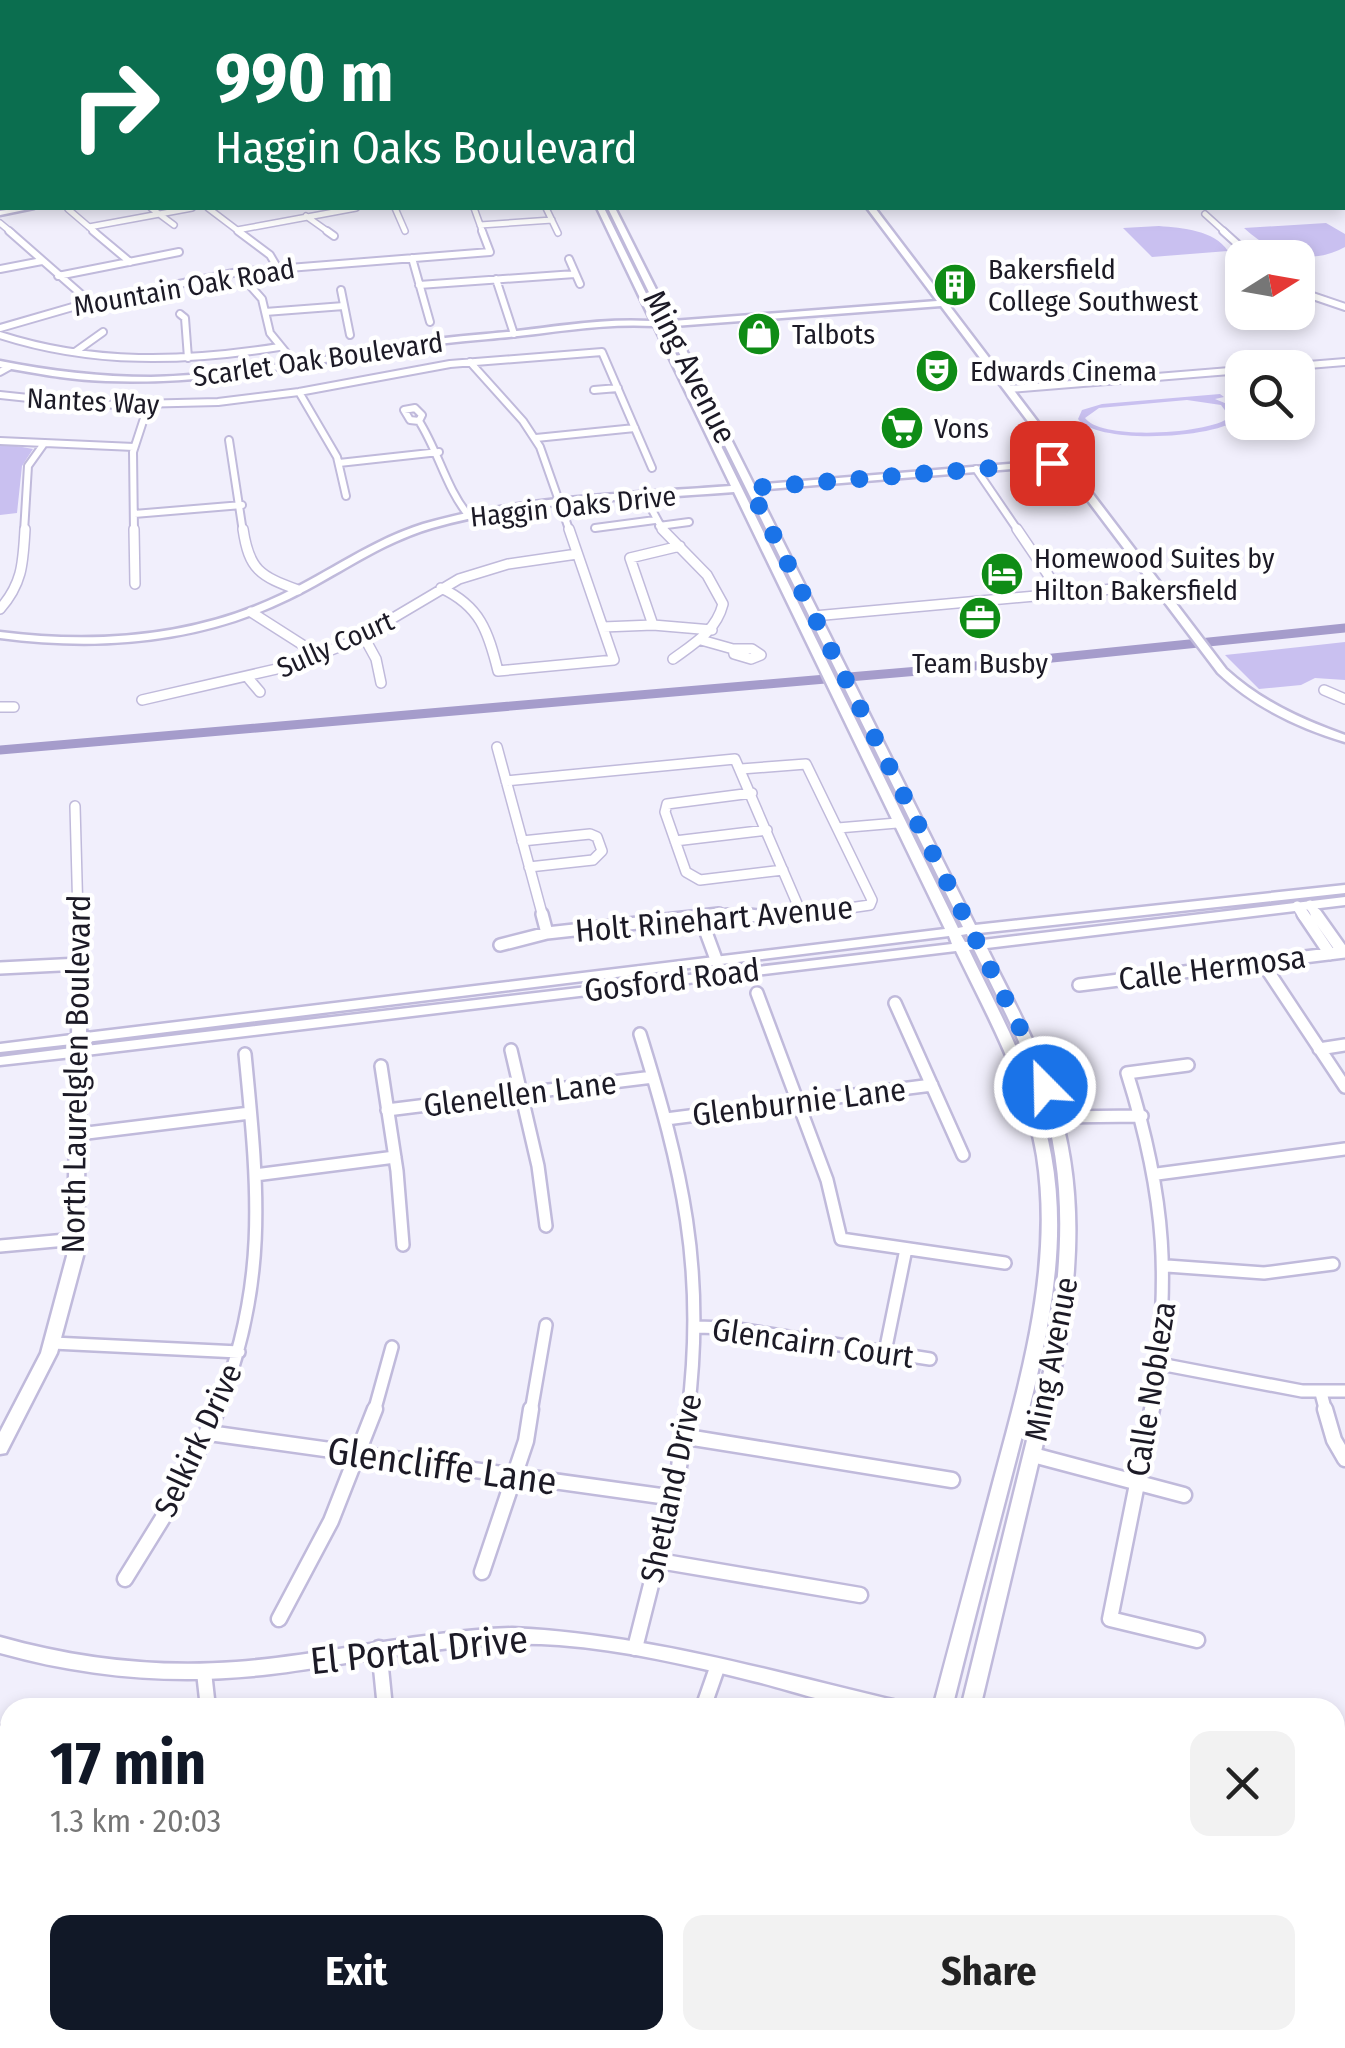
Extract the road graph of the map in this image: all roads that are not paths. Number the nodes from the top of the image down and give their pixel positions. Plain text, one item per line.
1 (69, 210) edge
2 (154, 210) edge
3 (181, 210) edge
4 (211, 210) edge
5 (344, 210) edge
6 (396, 210) edge
7 (475, 210) edge
8 (547, 210) edge
9 (601, 210) edge
10 (611, 210) edge
11 (874, 210) edge
12 (159, 214) junction
13 (1205, 214) dead end
14 (306, 216) junction
15 (552, 220) junction
16 (0, 223) edge
17 (174, 225) dead end
18 (480, 225) junction
19 (89, 227) junction
20 (237, 230) junction
21 (405, 232) dead end
22 (558, 234) dead end
23 (334, 236) dead end
24 (1233, 240) edge
25 (179, 252) dead end
26 (412, 258) junction
27 (569, 259) dead end
28 (42, 262) junction
29 (130, 262) junction
30 (277, 267) junction
31 (0, 270) edge
32 (238, 272) junction
33 (576, 274) junction
34 (58, 276) junction
35 (496, 279) junction
36 (419, 284) junction
37 (580, 284) dead end
38 (341, 290) dead end
39 (1315, 297) edge
40 (90, 302) junction
41 (944, 303) junction
42 (344, 306) junction
43 (1345, 308) edge
44 (265, 312) junction
45 (180, 314) dead end
46 (430, 322) dead end
47 (662, 323) junction
48 (0, 331) edge
49 (103, 332) dead end
50 (516, 333) junction
51 (350, 335) dead end
52 (279, 347) junction
53 (74, 353) junction
54 (188, 358) junction
55 (470, 362) junction
56 (1345, 362) edge
57 (1315, 364) edge
58 (297, 366) junction
59 (3, 368) edge
60 (1225, 371) edge
61 (618, 388) junction
62 (1009, 389) junction
63 (594, 390) dead end
64 (299, 392) junction
65 (0, 395) edge
66 (148, 406) junction
67 (419, 421) dead end
68 (635, 428) junction
69 (536, 438) junction
70 (229, 440) dead end
71 (0, 441) edge
72 (43, 445) junction
73 (134, 447) junction
74 (439, 452) junction
75 (1064, 462) junction
76 (340, 463) junction
77 (652, 468) dead end
78 (976, 469) junction
79 (750, 488) junction
80 (735, 489) junction
81 (346, 496) dead end
82 (645, 497) junction
83 (560, 504) junction
84 (242, 505) junction
85 (134, 514) junction
86 (469, 516) junction
87 (689, 522) dead end
88 (657, 523) junction
89 (596, 528) dead end
90 (680, 546) junction
91 (577, 554) junction
92 (136, 584) dead end
93 (1156, 585) junction
94 (440, 588) junction
95 (784, 588) junction
96 (298, 590) junction
97 (1061, 594) junction
98 (0, 609) edge
99 (252, 612) junction
100 (814, 616) junction
101 (653, 625) junction
102 (603, 627) junction
103 (712, 630) junction
104 (0, 636) edge
105 (364, 637) junction
106 (701, 640) junction
107 (733, 649) dead end
108 (320, 656) junction
109 (673, 659) dead end
110 (838, 678) junction
111 (249, 679) junction
112 (381, 683) dead end
113 (1324, 690) dead end
114 (260, 692) dead end
115 (1345, 699) edge
116 (142, 700) dead end
117 (0, 707) edge
118 (14, 707) dead end
119 (1345, 739) edge
120 (497, 747) dead end
121 (742, 769) junction
122 (506, 781) junction
123 (752, 794) junction
124 (75, 806) dead end
125 (897, 822) junction
126 (838, 828) junction
127 (767, 830) junction
128 (675, 840) junction
129 (522, 841) junction
130 (529, 866) junction
131 (784, 870) junction
132 (1345, 890) edge
133 (1345, 900) edge
134 (1303, 906) junction
135 (802, 915) junction
136 (700, 916) junction
137 (547, 934) junction
138 (974, 937) junction
139 (956, 940) junction
140 (500, 944) dead end
141 (1344, 952) edge
142 (1330, 954) junction
143 (716, 962) junction
144 (1262, 962) junction
145 (80, 964) junction
146 (0, 968) edge
147 (1079, 985) dead end
148 (608, 988) junction
149 (80, 992) joint
150 (757, 993) dead end
151 (895, 1003) dead end
152 (640, 1034) dead end
153 (80, 1045) junction
154 (1345, 1045) edge
155 (0, 1048) edge
156 (1319, 1048) junction
157 (512, 1050) dead end
158 (245, 1054) dead end
159 (0, 1060) edge
160 (1188, 1065) dead end
161 (380, 1066) dead end
162 (653, 1077) junction
163 (932, 1085) junction
164 (1345, 1088) edge
165 (522, 1094) junction
166 (798, 1102) junction
167 (388, 1110) junction
168 (250, 1113) junction
169 (1142, 1116) junction
170 (1055, 1118) junction
171 (666, 1119) junction
172 (78, 1134) junction
173 (1345, 1149) edge
174 (963, 1155) dead end
175 (395, 1157) junction
176 (1158, 1174) junction
177 (255, 1175) junction
178 (546, 1226) dead end
179 (77, 1239) junction
180 (0, 1246) edge
181 (403, 1246) dead end
182 (906, 1249) junction
183 (1005, 1264) dead end
184 (1333, 1264) dead end
185 (1167, 1266) junction
186 (546, 1325) dead end
187 (696, 1327) junction
188 (52, 1343) junction
189 (392, 1347) dead end
190 (239, 1352) junction
191 (886, 1352) junction
192 (930, 1358) dead end
193 (1160, 1364) junction
194 (1345, 1391) edge
195 (1320, 1393) junction
196 (209, 1433) junction
197 (687, 1437) junction
198 (0, 1448) edge
199 (361, 1454) junction
200 (1032, 1455) junction
201 (1345, 1459) edge
202 (517, 1476) junction
203 (952, 1480) dead end
204 (1136, 1484) junction
205 (1184, 1495) dead end
206 (675, 1498) junction
207 (659, 1561) junction
208 (482, 1572) dead end
209 (125, 1579) dead end
210 (860, 1595) dead end
211 (279, 1619) dead end
212 (1197, 1640) dead end
213 (0, 1646) edge
214 (379, 1648) junction
215 (635, 1648) junction
216 (717, 1668) junction
217 (204, 1672) junction
218 (207, 1698) edge
219 (384, 1698) edge
220 (706, 1698) edge
221 (849, 1698) edge
222 (945, 1698) edge
223 (972, 1698) edge

1 - 19 street
2 - 12 street
3 - 12 street
4 - 20 street
5 - 14 street
6 - 21 street
7 - 18 street
8 - 15 street
9 - 47 main road, Ming Avenue
10 - 47 main road, Ming Avenue
11 - 41 main road
12 - 17 street
12 - 19 street
13 - 24 street
14 - 20 street
14 - 23 street
15 - 18 street
15 - 22 street
16 - 28 street
18 - 26 street, Mountain Oak Road
19 - 29 street
20 - 30 street
25 - 29 street
26 - 30 street, Mountain Oak Road
26 - 36 street
27 - 33 street
28 - 31 street
28 - 34 street
29 - 34 street
30 - 32 street, Mountain Oak Road
32 - 40 street, Mountain Oak Road
32 - 44 street
33 - 35 street
33 - 37 street
34 - 40 street
35 - 36 street
35 - 50 street
36 - 46 street
38 - 42 street
39 - 43 street
40 - 48 street, Mountain Oak Road
41 - 47 main road, Scarlet Oak Boulevard
41 - 62 main road
42 - 44 street
42 - 51 street
44 - 52 street
45 - 54 street
47 - 50 main road, Scarlet Oak Boulevard
47 - 79 main road, Ming Avenue
47 - 80 main road, Ming Avenue
48 - 53 street
49 - 53 street
50 - 58 main road, Scarlet Oak Boulevard
52 - 54 street
52 - 58 street
53 - 54 street
55 - 61 street, Nantes Way
55 - 64 street, Nantes Way
55 - 69 street
56 - 57 street
58 - 59 main road, Scarlet Oak Boulevard
60 - 62 street
61 - 63 street
61 - 68 street
62 - 75 main road
64 - 66 street, Nantes Way
64 - 76 street
65 - 66 street, Nantes Way
66 - 73 street
67 - 74 street
68 - 69 street
68 - 77 street
69 - 83 street
70 - 84 street
71 - 72 street
72 - 73 street
72 - 98 street
73 - 85 street
74 - 76 street
74 - 86 street
75 - 78 main road
75 - 93 main road
76 - 81 street
78 - 79 main road
78 - 97 street
79 - 80 street, Haggin Oaks Drive
79 - 100 main road, Ming Avenue
80 - 82 main road, Haggin Oaks Drive
80 - 95 main road, Ming Avenue
82 - 83 main road, Haggin Oaks Drive
82 - 88 street
83 - 86 main road, Haggin Oaks Drive
83 - 91 street
84 - 85 street
84 - 96 street
85 - 92 street
86 - 96 main road, Haggin Oaks Drive
87 - 88 street
88 - 89 street
88 - 90 street
90 - 101 street
90 - 103 street
91 - 94 street, Sully Court
91 - 102 street
93 - 97 street
93 - 119 main road
94 - 102 street
94 - 105 street, Sully Court
95 - 100 main road
95 - 110 main road, Ming Avenue
96 - 99 main road, Haggin Oaks Drive
97 - 100 street
99 - 104 main road, Haggin Oaks Drive
99 - 108 street
100 - 110 main road, Ming Avenue
101 - 102 street
101 - 103 street
103 - 106 street
105 - 108 street, Sully Court
105 - 112 street
106 - 107 street
106 - 109 street
108 - 111 street, Sully Court
110 - 125 main road, Ming Avenue
110 - 138 main road, Ming Avenue
111 - 114 street
111 - 116 street, Sully Court
113 - 115 street
117 - 118 street
120 - 122 street
121 - 122 street
121 - 123 street
121 - 126 street
122 - 129 street
123 - 127 street
123 - 128 street
124 - 145 street, North Laurelglen Boulevard
125 - 126 street
125 - 139 main road, Ming Avenue
126 - 135 street, Holt Rinehart Avenue
127 - 128 street
127 - 131 street
128 - 131 street
129 - 130 street
129 - 130 street
130 - 137 street
131 - 135 street
132 - 138 main road, Gosford Road
133 - 134 main road, Gosford Road
134 - 138 main road, Gosford Road
134 - 141 street
134 - 142 street
135 - 136 street, Holt Rinehart Avenue
136 - 137 street, Holt Rinehart Avenue
136 - 143 street
137 - 140 street, Holt Rinehart Avenue
138 - 139 main road, Gosford Road
138 - 170 main road, Ming Avenue
139 - 143 main road, Gosford Road
139 - 148 main road, Gosford Road
139 - 222 main road, Ming Avenue
141 - 142 street, Calle Hermosa
142 - 144 street, Calle Hermosa
143 - 148 main road
143 - 153 main road, Gosford Road
144 - 147 street, Calle Hermosa
144 - 156 street
145 - 146 street
145 - 149 street, North Laurelglen Boulevard
148 - 153 main road, Gosford Road
149 - 153 main road, North Laurelglen Boulevard
150 - 166 street
151 - 163 street
152 - 162 street, Shetland Drive
153 - 155 main road, Gosford Road
153 - 159 main road, Gosford Road
153 - 172 main road, North Laurelglen Boulevard
154 - 156 street
156 - 164 street
157 - 165 street
158 - 168 street, Selkirk Drive
160 - 169 street, Calle Nobleza
161 - 167 street
162 - 165 street, Glenellen Lane
162 - 171 street, Shetland Drive
163 - 166 street, Glenburnie Lane
163 - 174 street
165 - 167 street, Glenellen Lane
165 - 178 street
166 - 171 street, Glenburnie Lane
166 - 182 street
167 - 175 street
168 - 172 street
168 - 177 street, Selkirk Drive
169 - 170 street
169 - 176 street, Calle Nobleza
170 - 200 main road, Ming Avenue
171 - 187 street, Shetland Drive
172 - 179 main road, North Laurelglen Boulevard
173 - 176 street
175 - 177 street
175 - 181 street
176 - 185 street, Calle Nobleza
177 - 190 street, Selkirk Drive
179 - 180 street
179 - 188 main road, North Laurelglen Boulevard
182 - 183 street
182 - 191 street
184 - 185 street
185 - 193 street, Calle Nobleza
186 - 202 street
187 - 191 street, Glencairn Court
187 - 197 street, Shetland Drive
188 - 190 street
188 - 198 main road, North Laurelglen Boulevard
189 - 199 street
190 - 196 street, Selkirk Drive
191 - 192 street, Glencairn Court
193 - 195 street
193 - 204 street, Calle Nobleza
194 - 195 street
195 - 201 street
196 - 199 street, Glencliffe Lane
196 - 209 street, Selkirk Drive
197 - 203 street
197 - 206 street, Shetland Drive
199 - 202 street, Glencliffe Lane
199 - 211 street
200 - 204 street
200 - 223 main road, Ming Avenue
202 - 206 street, Glencliffe Lane
202 - 208 street
204 - 205 street
204 - 212 street, Calle Nobleza
206 - 207 street, Shetland Drive
207 - 210 street
207 - 215 street, Shetland Drive
213 - 217 main road, El Portal Drive
214 - 215 main road, El Portal Drive
214 - 217 main road, El Portal Drive
214 - 219 street
215 - 216 main road, El Portal Drive
216 - 220 street
216 - 221 main road, El Portal Drive
217 - 218 street

